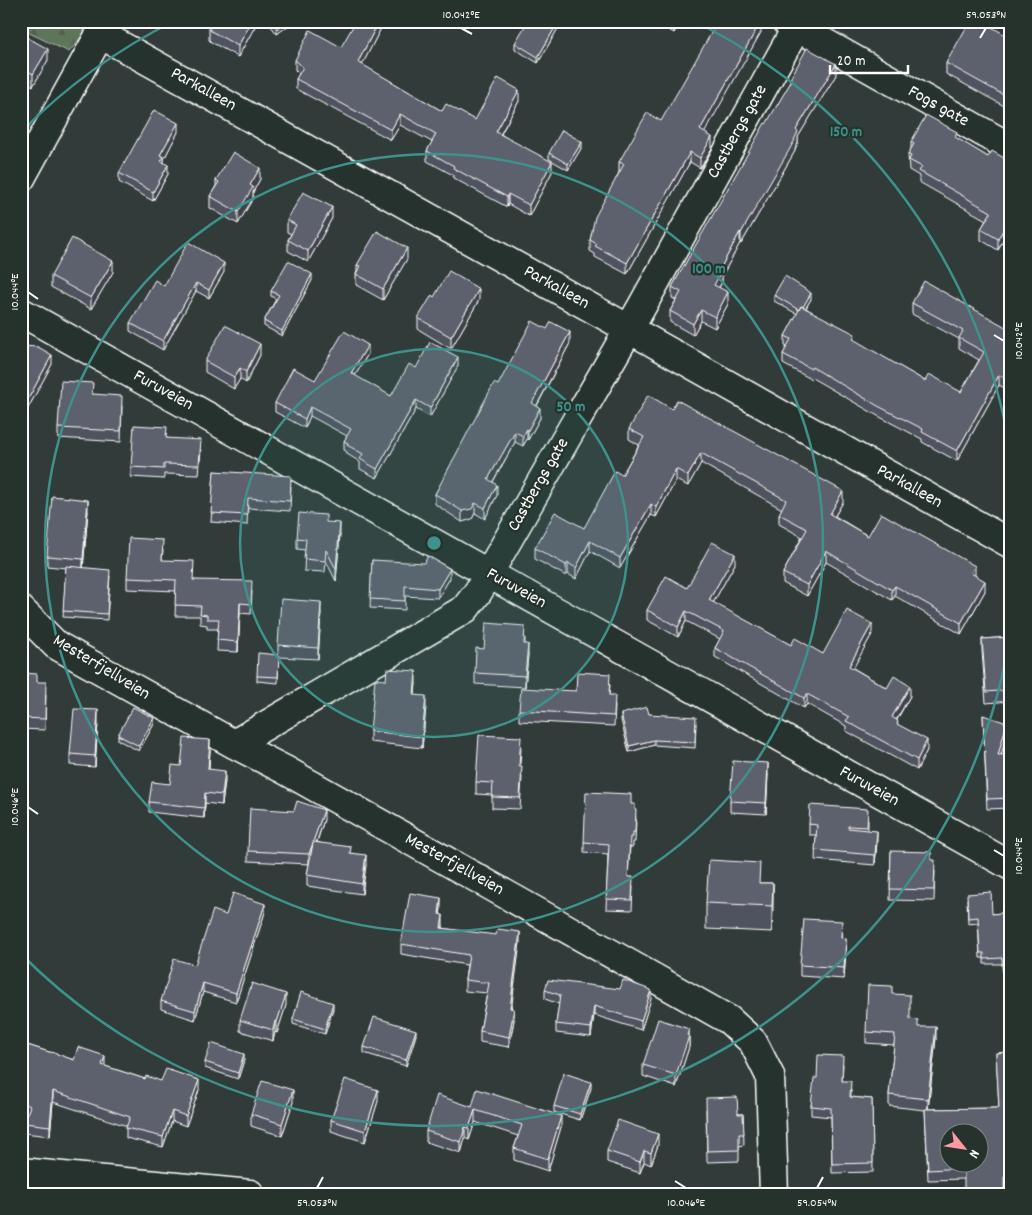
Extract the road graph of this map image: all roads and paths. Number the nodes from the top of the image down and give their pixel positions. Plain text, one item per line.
1 (794, 23) edge
2 (105, 28) edge
3 (1011, 148) edge
4 (21, 178) edge
5 (21, 312) edge
6 (629, 329) junction
7 (1011, 544) edge
8 (488, 574) junction
9 (21, 610) edge
10 (234, 744) junction
11 (1011, 866) edge
12 (21, 1172) edge
13 (250, 1194) edge
14 (774, 1194) edge

1 - 3 street, Fogs gate
1 - 6 street, Castbergs gate
2 - 4 street
2 - 6 street, Parkalleen
5 - 8 street, Furuveien
6 - 7 street, Parkalleen
6 - 8 street, Castbergs gate
8 - 10 street, Castbergs gate
8 - 11 street, Furuveien
9 - 10 street, Mesterfjellveien
10 - 14 street, Mesterfjellveien
12 - 13 street

